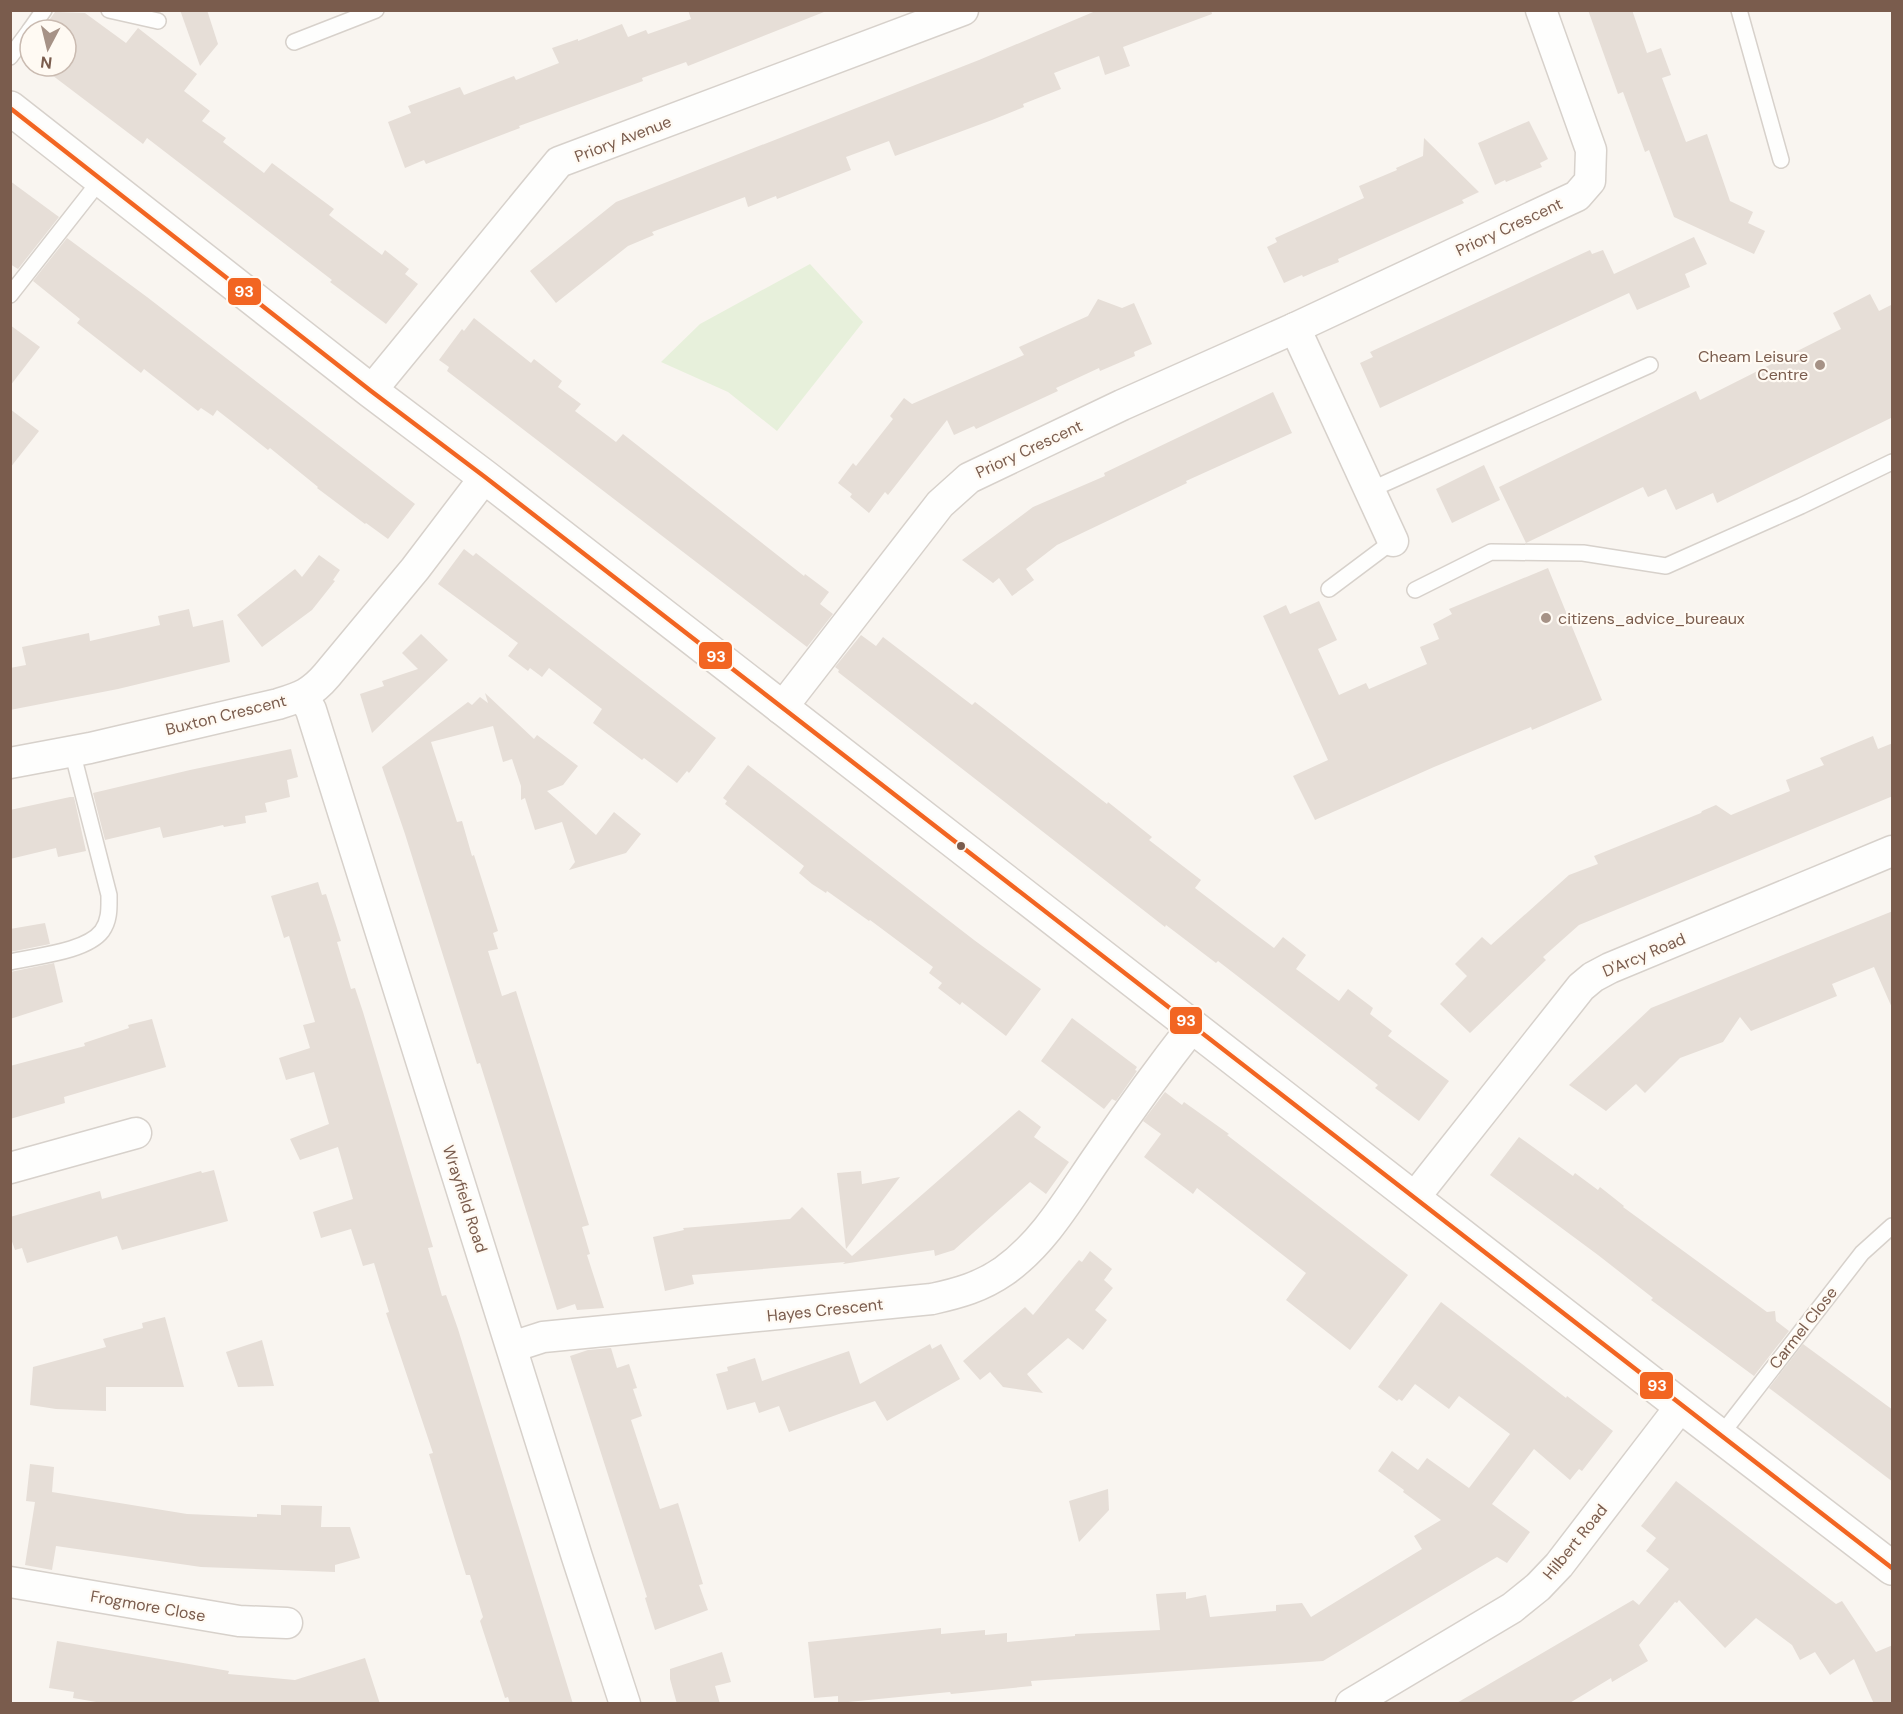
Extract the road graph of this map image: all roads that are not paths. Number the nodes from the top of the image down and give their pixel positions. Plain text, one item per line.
1 (109, 10) edge
2 (376, 10) edge
3 (963, 10) edge
4 (1541, 10) edge
5 (1739, 10) edge
6 (158, 21) dead end
7 (294, 42) dead end
8 (10, 108) edge
9 (1781, 160) dead end
10 (102, 178) junction
11 (10, 295) edge
12 (1295, 328) junction
13 (1650, 365) dead end
14 (371, 391) junction
15 (1893, 462) edge
16 (485, 477) junction
17 (1370, 490) junction
18 (1393, 541) joint
19 (1329, 589) dead end
20 (1415, 590) dead end
21 (303, 696) junction
22 (781, 708) junction
23 (72, 751) junction
24 (10, 763) edge
25 (1893, 851) edge
26 (10, 962) edge
27 (1193, 1026) junction
28 (136, 1133) dead end
29 (10, 1168) edge
30 (1414, 1198) junction
31 (1893, 1226) edge
32 (512, 1347) junction
33 (1681, 1406) junction
34 (1720, 1436) junction
35 (1893, 1568) edge
36 (10, 1582) edge
37 (287, 1623) dead end
38 (625, 1704) edge
39 (1351, 1704) edge

1 - 6 lane
2 - 7 lane
3 - 14 street, Priory Avenue
4 - 12 street, Priory Crescent
5 - 9 lane
8 - 10 street
10 - 11 lane
10 - 14 street
12 - 17 street
12 - 22 street, Priory Crescent
13 - 17 lane
14 - 16 street
15 - 20 lane
16 - 21 street, Buxton Crescent
16 - 22 street
17 - 18 street
18 - 19 lane
21 - 23 street, Buxton Crescent
21 - 32 street, Wrayfield Road
22 - 27 street
23 - 24 street, Buxton Crescent
23 - 26 lane
25 - 30 street, D'Arcy Road
27 - 30 street
27 - 32 street, Hayes Crescent
28 - 29 street
30 - 33 street
31 - 34 lane, Carmel Close
32 - 38 street, Wrayfield Road
33 - 34 street
33 - 39 street, Hilbert Road
34 - 35 street
36 - 37 street, Frogmore Close

